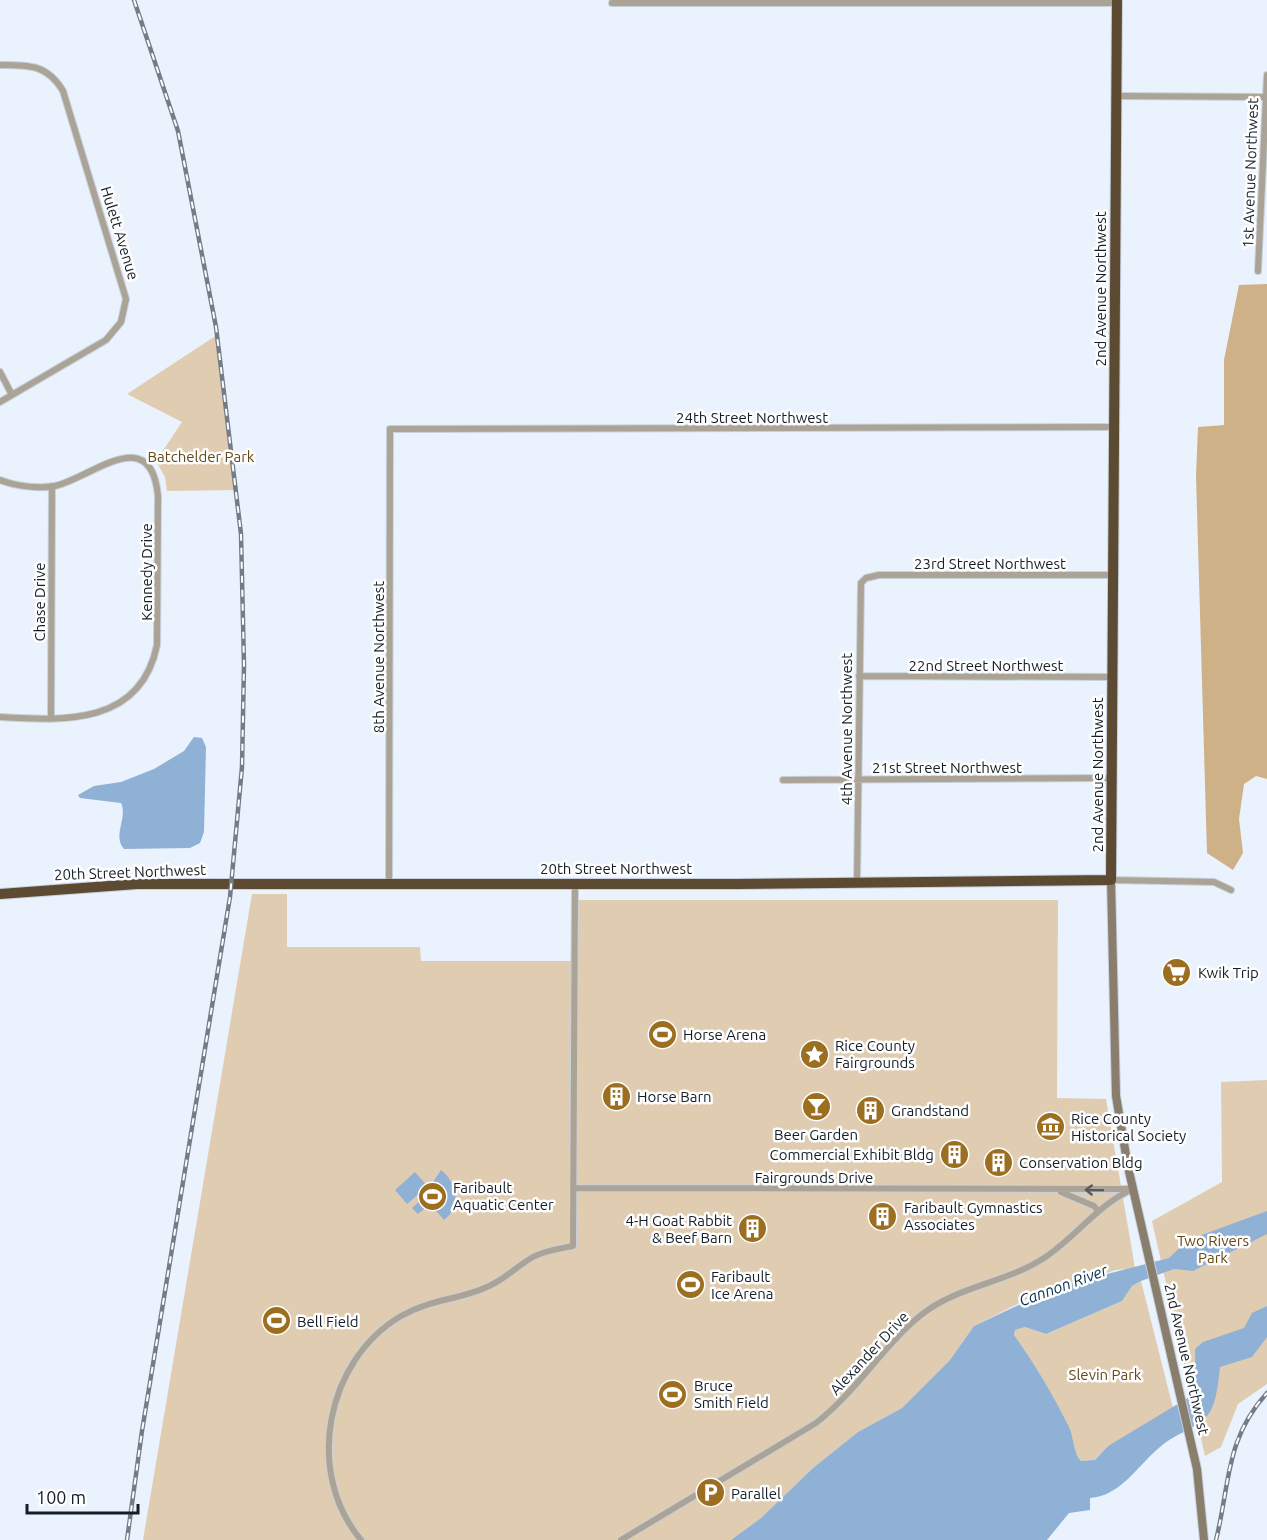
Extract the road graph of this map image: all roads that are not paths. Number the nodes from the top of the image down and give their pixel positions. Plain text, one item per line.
1 (1117, 2) edge
2 (612, 3) dead end
3 (0, 65) edge
4 (1267, 75) edge
5 (1117, 96) junction
6 (1264, 97) junction
7 (1258, 271) dead end
8 (0, 372) edge
9 (12, 393) junction
10 (0, 402) edge
11 (1114, 427) junction
12 (390, 429) joint
13 (0, 480) edge
14 (52, 486) junction
15 (1114, 575) junction
16 (866, 578) joint
17 (859, 676) junction
18 (1113, 677) junction
19 (0, 717) edge
20 (51, 717) junction
21 (1112, 778) junction
22 (783, 780) dead end
23 (858, 780) junction
24 (1112, 880) junction
25 (857, 882) junction
26 (389, 884) junction
27 (575, 884) junction
28 (1231, 890) dead end
29 (0, 894) edge
30 (573, 1188) junction
31 (1133, 1189) junction
32 (1055, 1190) junction
33 (1098, 1211) junction
34 (361, 1540) edge
35 (621, 1540) edge
36 (1203, 1540) edge

1 - 2 street
1 - 5 highway, 2nd Avenue Northwest
3 - 9 street, Hulett Avenue
4 - 6 street, 1st Avenue Northwest
5 - 6 street
5 - 11 highway, 2nd Avenue Northwest
6 - 7 street, 1st Avenue Northwest
8 - 9 street
9 - 10 street, Hulett Avenue
11 - 12 street, 24th Street Northwest
11 - 15 highway, 2nd Avenue Northwest
12 - 26 street, 8th Avenue Northwest
13 - 14 street, Kennedy Drive
14 - 20 street, Chase Drive
14 - 20 street, Kennedy Drive
15 - 16 street, 23rd Street Northwest
15 - 18 highway, 2nd Avenue Northwest
16 - 17 street, 4th Avenue Northwest
17 - 18 street, 22nd Street Northwest
17 - 23 street, 4th Avenue Northwest
18 - 21 highway, 2nd Avenue Northwest
19 - 20 street, Kennedy Drive
21 - 23 street, 21st Street Northwest
21 - 24 highway, 2nd Avenue Northwest
22 - 23 street, 21st Street Northwest
23 - 25 street, 4th Avenue Northwest
24 - 25 highway, 20th Street Northwest
24 - 28 street, 20th Street Northwest
24 - 31 street, 2nd Avenue Northwest
25 - 27 highway, 20th Street Northwest
26 - 27 highway, 20th Street Northwest
26 - 29 highway, 20th Street Northwest
27 - 30 street
30 - 32 street, Fairgrounds Drive
30 - 34 street
31 -> 32 street, Fairgrounds Drive
31 - 33 street, Alexander Drive
31 - 36 street, 2nd Avenue Northwest
32 - 33 street, Fairgrounds Drive
33 - 35 street, Alexander Drive

